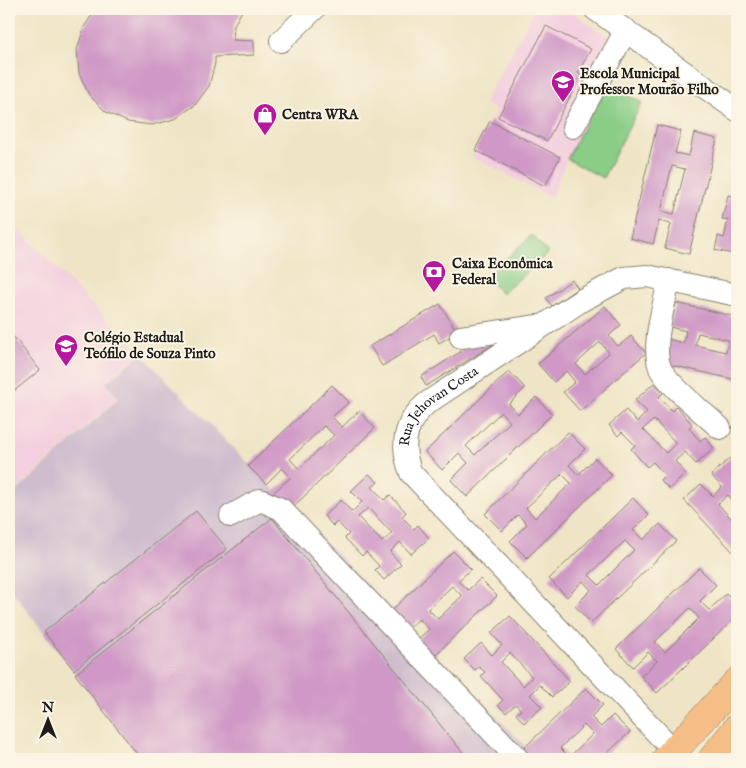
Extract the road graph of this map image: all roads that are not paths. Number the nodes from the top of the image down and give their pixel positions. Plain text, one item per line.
1 (314, 9) edge
2 (595, 9) edge
3 (626, 30) junction
4 (282, 41) dead end
5 (737, 110) edge
6 (573, 127) dead end
7 (669, 280) junction
8 (737, 295) edge
9 (544, 325) junction
10 (461, 337) dead end
11 (720, 428) dead end
12 (231, 516) dead end
13 (737, 682) edge
14 (737, 728) edge
15 (669, 755) edge
16 (518, 759) edge
17 (712, 759) edge

1 - 4 street
2 - 3 street
3 - 5 street
3 - 6 street
7 - 8 street, Rua Jehovan Costa
7 - 9 street, Rua Jehovan Costa
7 - 11 street
9 - 10 street
9 - 15 street, Rua Jehovan Costa
12 - 16 street
13 - 15 main road
14 - 17 main road

